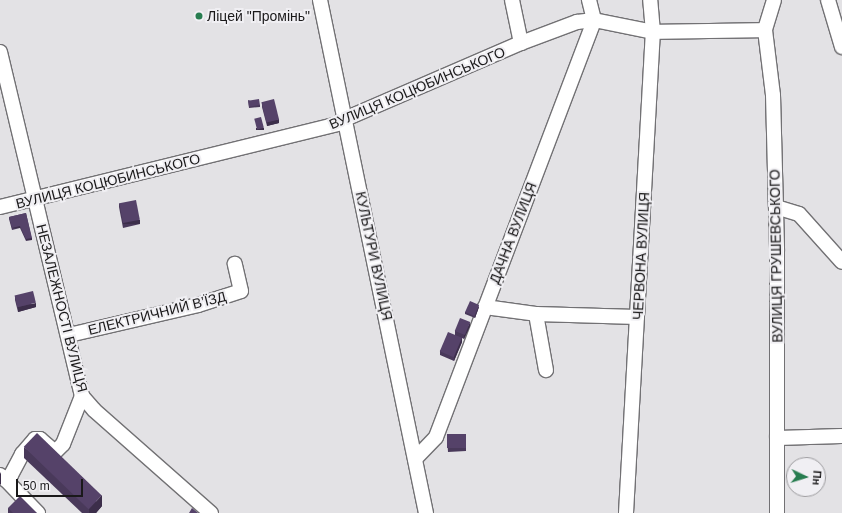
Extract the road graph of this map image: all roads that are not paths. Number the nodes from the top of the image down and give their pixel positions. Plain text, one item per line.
1 (320, 0) edge
2 (512, 0) edge
3 (589, 0) edge
4 (650, 0) edge
5 (774, 0) edge
6 (828, 0) edge
7 (594, 20) junction
8 (765, 30) junction
9 (654, 32) junction
10 (521, 43) junction
11 (842, 47) edge
12 (0, 52) edge
13 (345, 119) junction
14 (35, 199) junction
15 (0, 207) edge
16 (776, 207) junction
17 (842, 261) edge
18 (235, 264) dead end
19 (485, 307) junction
20 (536, 314) junction
21 (637, 317) junction
22 (69, 334) junction
23 (546, 370) dead end
24 (82, 396) junction
25 (842, 436) edge
26 (777, 438) junction
27 (415, 459) junction
28 (3, 478) edge
29 (38, 513) edge
30 (211, 513) edge
31 (426, 513) edge
32 (626, 513) edge
33 (777, 513) edge

1 - 13 street, КУЛЬТУРИ ВУЛИЦЯ
2 - 10 street
3 - 7 street
4 - 9 street, ЧЕРВОНА ВУЛИЦЯ
5 - 8 street, ВУЛИЦЯ ГРУШЕВСЬКОГО
6 - 11 street
7 - 9 street, ВУЛИЦЯ КОЦЮБИНСЬКОГО
7 - 10 street, ВУЛИЦЯ КОЦЮБИНСЬКОГО
7 - 19 street, ДАЧНА ВУЛИЦЯ
8 - 9 street, ВУЛИЦЯ КОЦЮБИНСЬКОГО
8 - 16 street, ВУЛИЦЯ ГРУШЕВСЬКОГО
9 - 21 street, ЧЕРВОНА ВУЛИЦЯ
10 - 13 street, ВУЛИЦЯ КОЦЮБИНСЬКОГО
12 - 14 street, НЕЗАЛЕЖНОСТІ ВУЛИЦЯ
13 - 14 street, ВУЛИЦЯ КОЦЮБИНСЬКОГО
13 - 27 street, КУЛЬТУРИ ВУЛИЦЯ
14 - 15 street, ВУЛИЦЯ КОЦЮБИНСЬКОГО
14 - 22 street, НЕЗАЛЕЖНОСТІ ВУЛИЦЯ
16 - 17 street
16 - 26 street, ВУЛИЦЯ ГРУШЕВСЬКОГО
18 - 22 street, ЕЛЕКТРИЧНИЙ В’ЇЗД
19 - 20 street
19 - 27 street, ДАЧНА ВУЛИЦЯ
20 - 21 street
20 - 23 street
21 - 32 street, ЧЕРВОНА ВУЛИЦЯ
22 - 24 street, НЕЗАЛЕЖНОСТІ ВУЛИЦЯ
24 - 28 street
24 - 30 street, НЕЗАЛЕЖНОСТІ ВУЛИЦЯ
25 - 26 street
26 - 33 street, ВУЛИЦЯ ГРУШЕВСЬКОГО
27 - 31 street, КУЛЬТУРИ ВУЛИЦЯ
28 - 29 street

